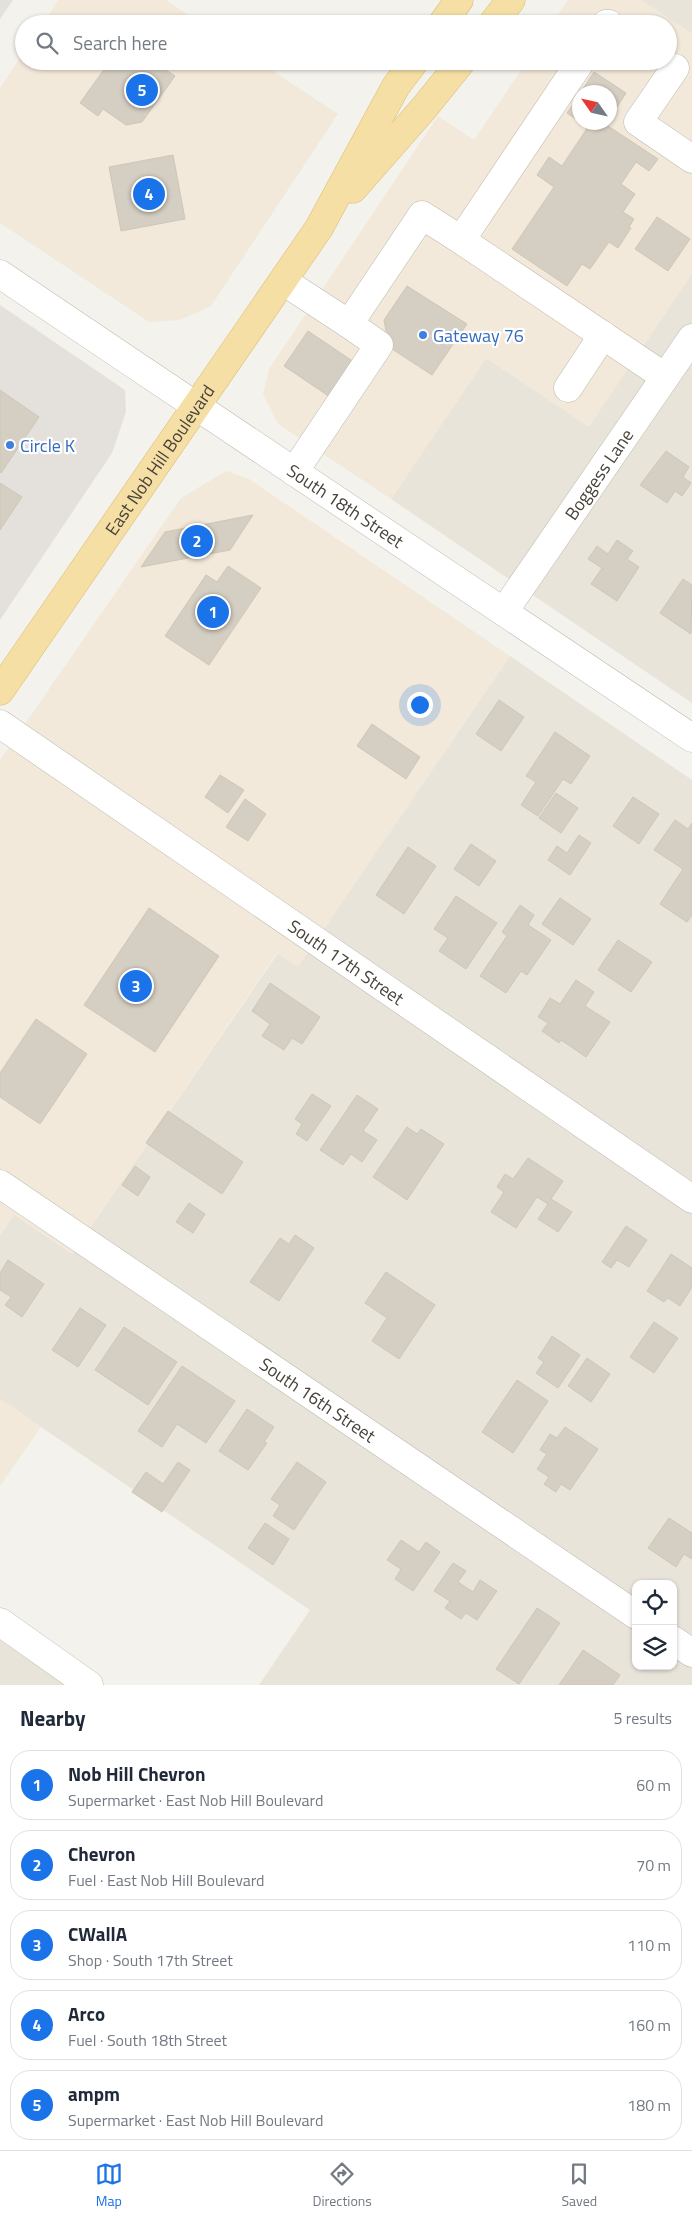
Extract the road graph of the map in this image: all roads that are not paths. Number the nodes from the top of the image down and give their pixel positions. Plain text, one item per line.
1 (459, 0) edge
2 (511, 0) edge
3 (448, 15) edge
4 (499, 15) edge
5 (408, 70) edge
6 (455, 70) edge
7 (575, 70) edge
8 (677, 70) edge
9 (692, 159) edge
10 (319, 228) junction
11 (461, 240) junction
12 (0, 274) edge
13 (283, 280) junction
14 (349, 324) junction
15 (603, 336) junction
16 (692, 338) edge
17 (665, 377) junction
18 (568, 388) dead end
19 (197, 407) junction
20 (294, 472) junction
21 (504, 610) junction
22 (0, 691) edge
23 (0, 724) edge
24 (692, 738) edge
25 (0, 1184) edge
26 (692, 1199) edge
27 (632, 1612) edge
28 (0, 1622) edge
29 (677, 1643) edge
30 (692, 1653) edge
31 (89, 1685) edge

1 - 3 main road
2 - 4 main road
5 - 10 main road, East Nob Hill Boulevard
6 - 10 main road, East Nob Hill Boulevard
7 - 11 street
8 - 9 street
10 - 13 main road, East Nob Hill Boulevard
11 - 14 street
11 - 15 street
12 - 19 street, South 18th Street
13 - 14 street
13 - 19 main road, East Nob Hill Boulevard
14 - 20 street
15 - 17 street
15 - 18 street
16 - 17 street, Boggess Lane
17 - 21 street, Boggess Lane
19 - 20 street, South 18th Street
19 - 22 main road, East Nob Hill Boulevard
20 - 21 street, South 18th Street
21 - 24 street, South 18th Street
23 - 26 street, South 17th Street
25 - 27 street, South 16th Street
28 - 31 street
29 - 30 street

